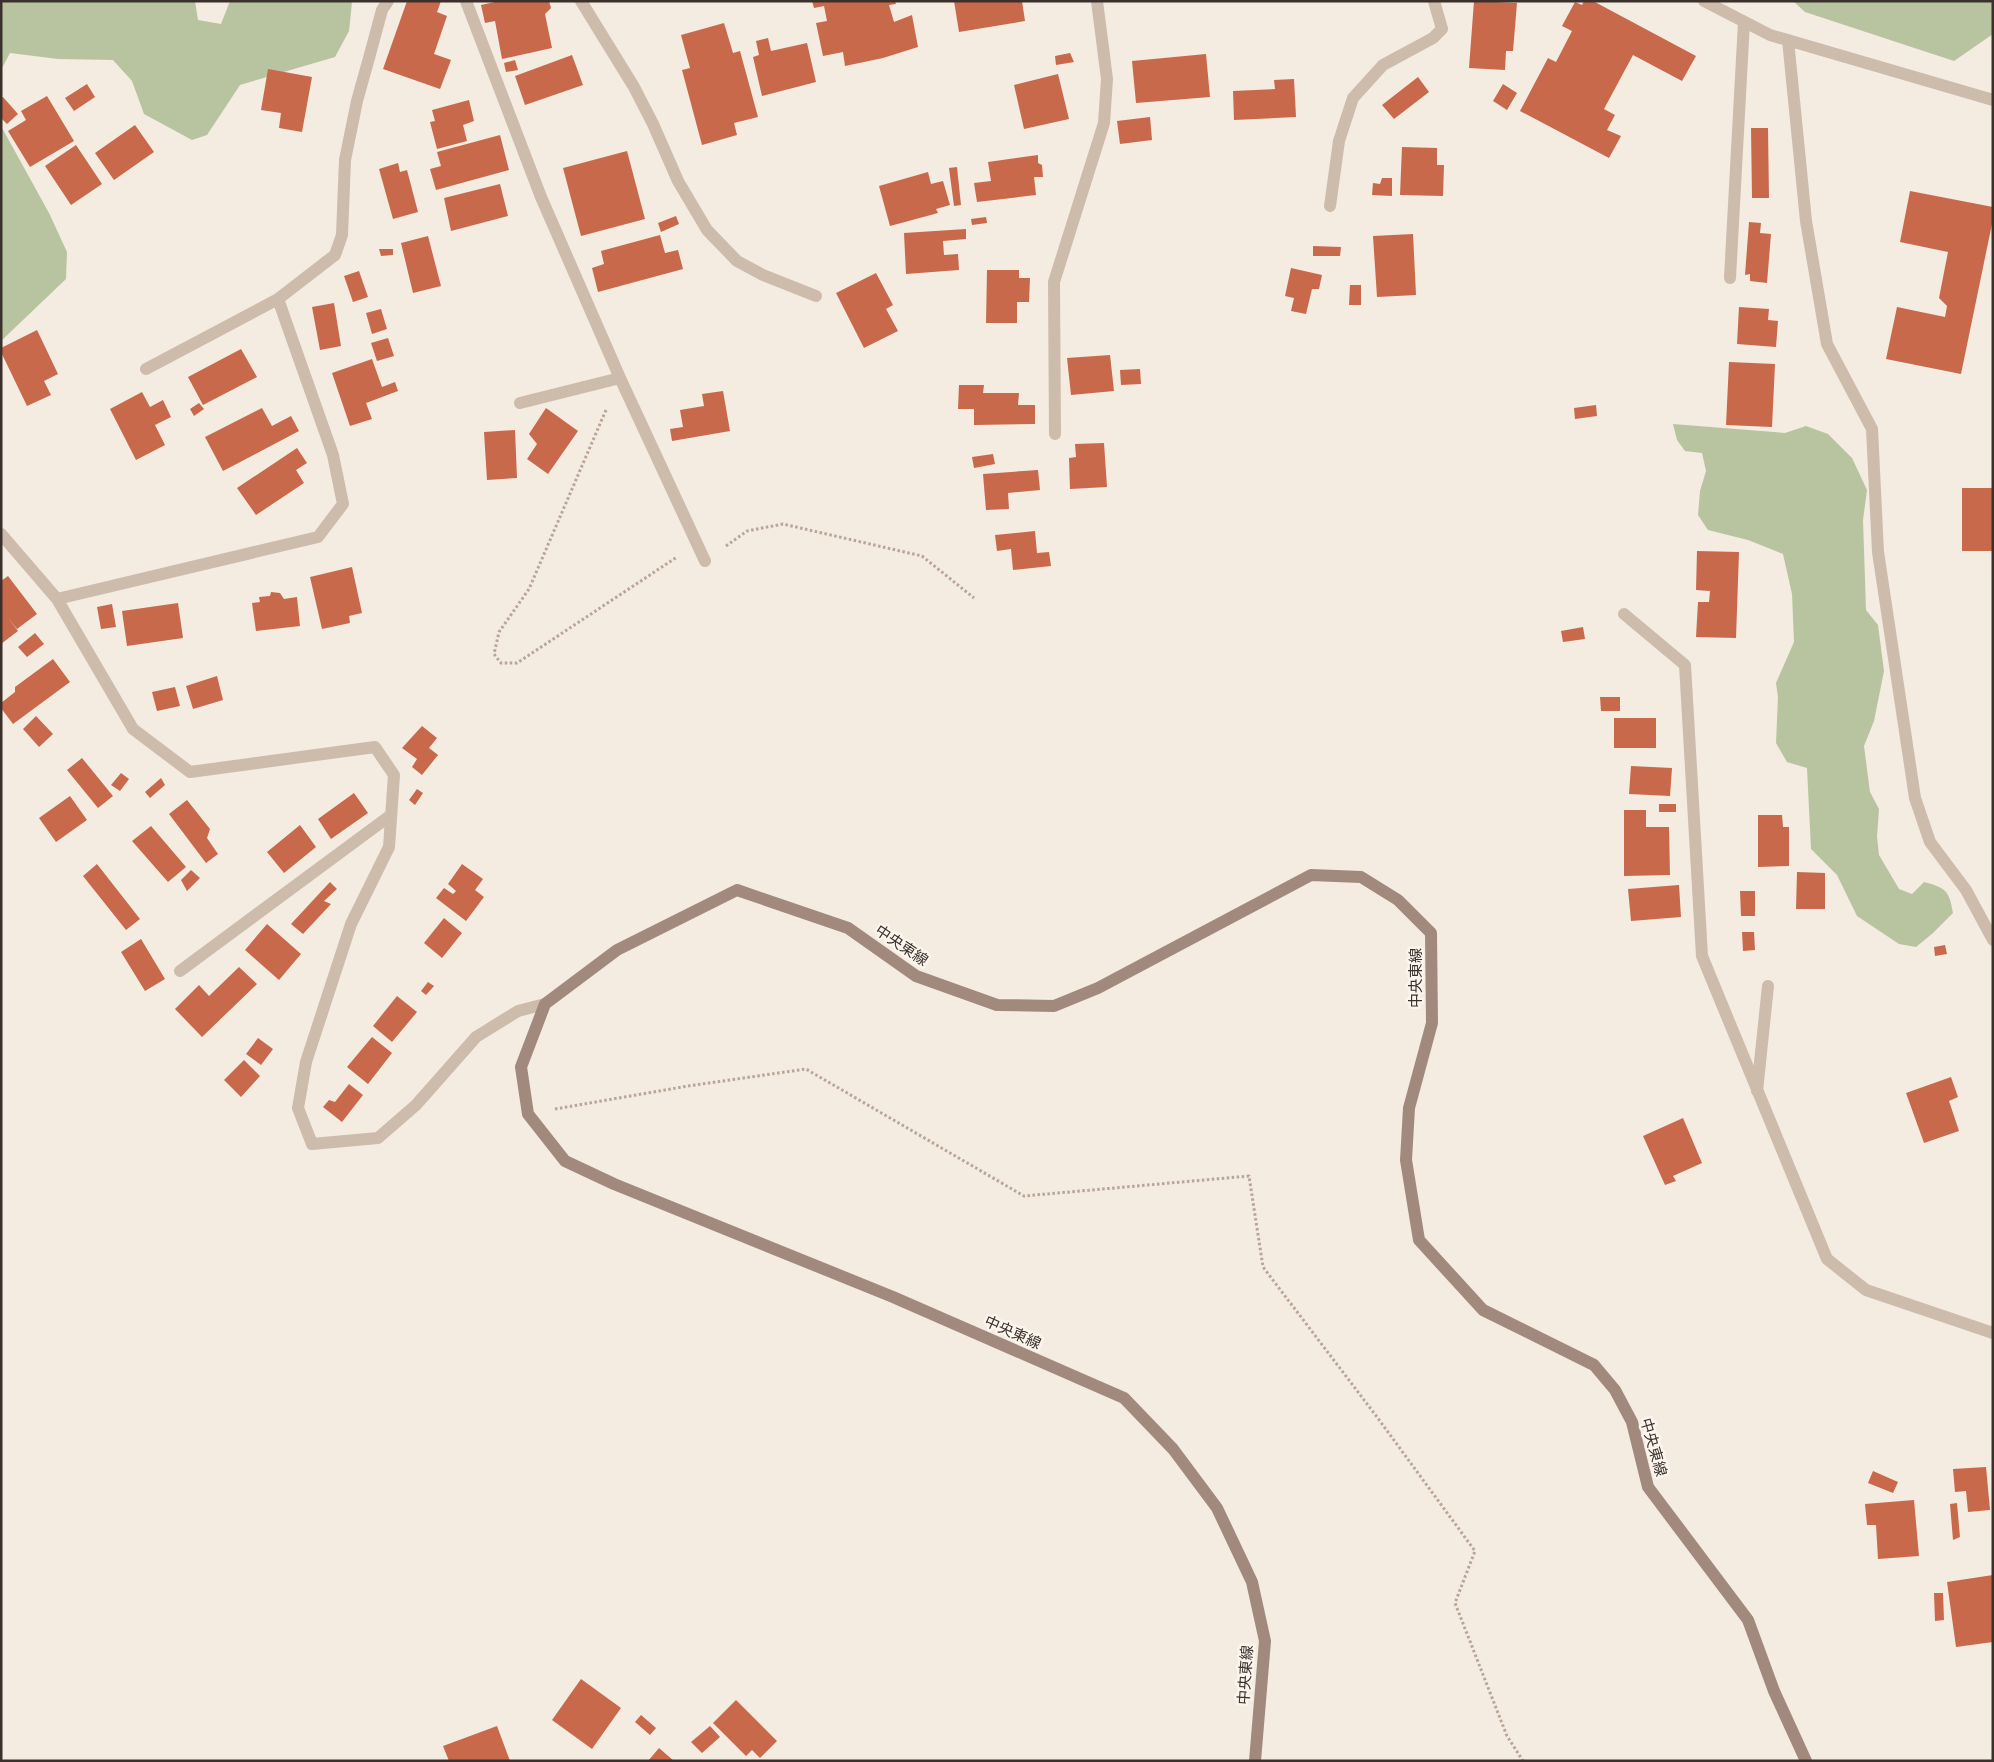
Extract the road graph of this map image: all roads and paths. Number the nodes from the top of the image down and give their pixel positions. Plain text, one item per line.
1 (388, 1) edge
2 (466, 1) edge
3 (581, 1) edge
4 (1097, 1) edge
5 (1434, 1) edge
6 (1704, 1) edge
7 (1744, 22) junction
8 (1788, 40) junction
9 (1993, 91) edge
10 (1987, 99) edge
11 (1330, 206) dead end
12 (1730, 278) dead end
13 (816, 296) dead end
14 (278, 299) junction
15 (146, 369) dead end
16 (620, 378) junction
17 (520, 403) dead end
18 (1055, 434) dead end
19 (1, 534) edge
20 (698, 543) junction
21 (705, 561) joint
22 (974, 598) dead end
23 (57, 599) junction
24 (1624, 614) dead end
25 (391, 815) junction
26 (1993, 940) edge
27 (180, 971) dead end
28 (1768, 986) dead end
29 (545, 1004) junction
30 (1756, 1092) junction
31 (528, 1114) junction
32 (1993, 1333) edge
33 (1255, 1761) edge
34 (1523, 1761) edge
35 (1806, 1761) edge

1 - 14 street
2 - 16 street
3 - 13 street
4 - 18 street
5 - 11 street
6 - 7 street
7 - 8 street
7 - 12 street
8 - 10 street
8 - 26 street
9 - 10 street
14 - 15 street
14 - 23 street
16 - 17 street
16 - 20 street
16 - 20 path
19 - 23 street
20 - 21 street
21 - 22 path
23 - 25 street
24 - 30 street
25 - 27 street
25 - 29 street
28 - 30 street
29 - 31 main road, 中央東線
29 - 35 main road, 中央東線
30 - 32 street
31 - 33 main road, 中央東線
31 - 34 path

